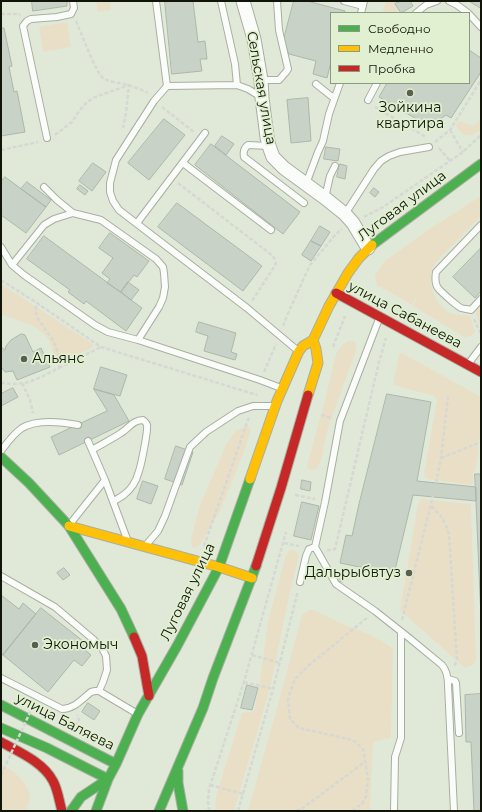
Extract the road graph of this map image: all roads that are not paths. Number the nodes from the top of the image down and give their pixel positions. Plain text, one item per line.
1 (73, 1) edge
2 (156, 1) edge
3 (221, 1) edge
4 (243, 1) edge
5 (277, 1) edge
6 (344, 1) edge
7 (437, 1) edge
8 (449, 1) edge
9 (363, 7) edge
10 (417, 12) edge
11 (468, 12) edge
12 (470, 14) edge
13 (481, 27) edge
14 (261, 80) junction
15 (316, 84) dead end
16 (340, 84) edge
17 (376, 84) edge
18 (237, 85) junction
19 (167, 86) junction
20 (262, 98) junction
21 (335, 98) junction
22 (368, 100) road end
23 (203, 135) road end
24 (46, 138) road end
25 (269, 146) junction
26 (428, 147) dead end
27 (183, 163) junction
28 (481, 164) edge
29 (335, 166) dead end
30 (306, 184) junction
31 (44, 187) dead end
32 (325, 198) junction
33 (304, 203) dead end
34 (73, 213) junction
35 (345, 214) junction
36 (137, 223) junction
37 (481, 225) edge
38 (271, 230) dead end
39 (1, 247) edge
40 (368, 248) junction
41 (12, 265) junction
42 (336, 294) junction
43 (481, 299) edge
44 (380, 317) junction
45 (138, 340) junction
46 (313, 340) junction
47 (481, 347) edge
48 (299, 351) junction
49 (468, 365) junction
50 (481, 372) edge
51 (282, 389) junction
52 (276, 404) junction
53 (78, 425) dead end
54 (88, 441) dead end
55 (92, 450) junction
56 (1, 451) edge
57 (1, 457) edge
58 (105, 480) junction
59 (114, 502) junction
60 (69, 526) junction
61 (128, 542) junction
62 (144, 547) junction
63 (312, 548) junction
64 (219, 567) junction
65 (1, 576) edge
66 (252, 578) junction
67 (300, 582) road end
68 (401, 631) junction
69 (447, 676) junction
70 (1, 678) edge
71 (98, 691) junction
72 (149, 696) junction
73 (1, 705) edge
74 (138, 714) junction
75 (1, 728) edge
76 (459, 733) dead end
77 (1, 742) edge
78 (116, 764) junction
79 (178, 767) junction
80 (108, 779) junction
81 (62, 811) edge
82 (72, 811) edge
83 (96, 811) edge
84 (159, 811) edge
85 (183, 811) edge
86 (394, 811) edge
87 (454, 811) edge

1 - 24 lane
2 - 19 lane
3 - 18 lane
4 - 14 street, Сельская улица
5 - 14 lane
6 - 9 lane
7 - 10 lane
8 - 11 lane
12 - 13 lane
14 - 20 street, Сельская улица
15 - 21 lane
16 - 21 lane
17 - 22 lane
18 - 19 lane
18 - 20 lane
19 - 36 lane
20 - 25 street, Сельская улица
21 - 30 lane
23 - 27 lane
25 - 30 street, Сельская улица
25 - 33 lane
26 - 35 lane
27 - 36 lane
27 - 38 lane
28 - 40 main road, Луговая улица
29 - 32 lane
30 - 32 street, Сельская улица
31 - 34 lane
32 - 35 street, Сельская улица
34 - 41 lane
34 - 45 lane
35 - 40 street, Сельская улица
36 - 48 lane
37 - 43 lane
39 - 41 lane
40 - 42 main road, Луговая улица
41 - 45 lane
42 - 44 main road, улица Сабанеева
42 - 46 main road, Луговая улица
44 - 49 main road, улица Сабанеева
44 - 63 lane
45 - 51 lane
46 - 48 main road, Луговая улица
46 - 66 main road
47 - 49 lane
48 - 51 main road, Луговая улица
49 - 50 main road, улица Сабанеева
51 - 52 main road, Луговая улица
52 - 62 lane
52 - 64 main road, Луговая улица
53 - 56 lane
54 - 55 lane
55 - 58 lane
55 - 59 lane
57 - 60 main road
58 - 59 lane
58 - 60 lane
59 - 61 lane
60 - 61 main road
60 - 72 main road
61 - 62 main road
62 - 64 main road
63 - 67 lane
63 - 68 lane
64 - 66 main road
64 - 72 main road, Луговая улица
65 - 71 lane
66 - 79 main road
68 - 69 lane
68 - 86 lane
69 - 76 lane
69 - 87 lane
70 - 71 lane
71 - 74 lane
72 - 74 main road, Луговая улица
73 - 78 main road, улица Баляева
74 - 78 main road, Луговая улица
75 - 80 main road
77 - 81 main road
78 - 80 main road, Луговая улица
79 - 84 main road
79 - 85 main road
80 - 82 main road
80 - 83 main road, Луговая улица

